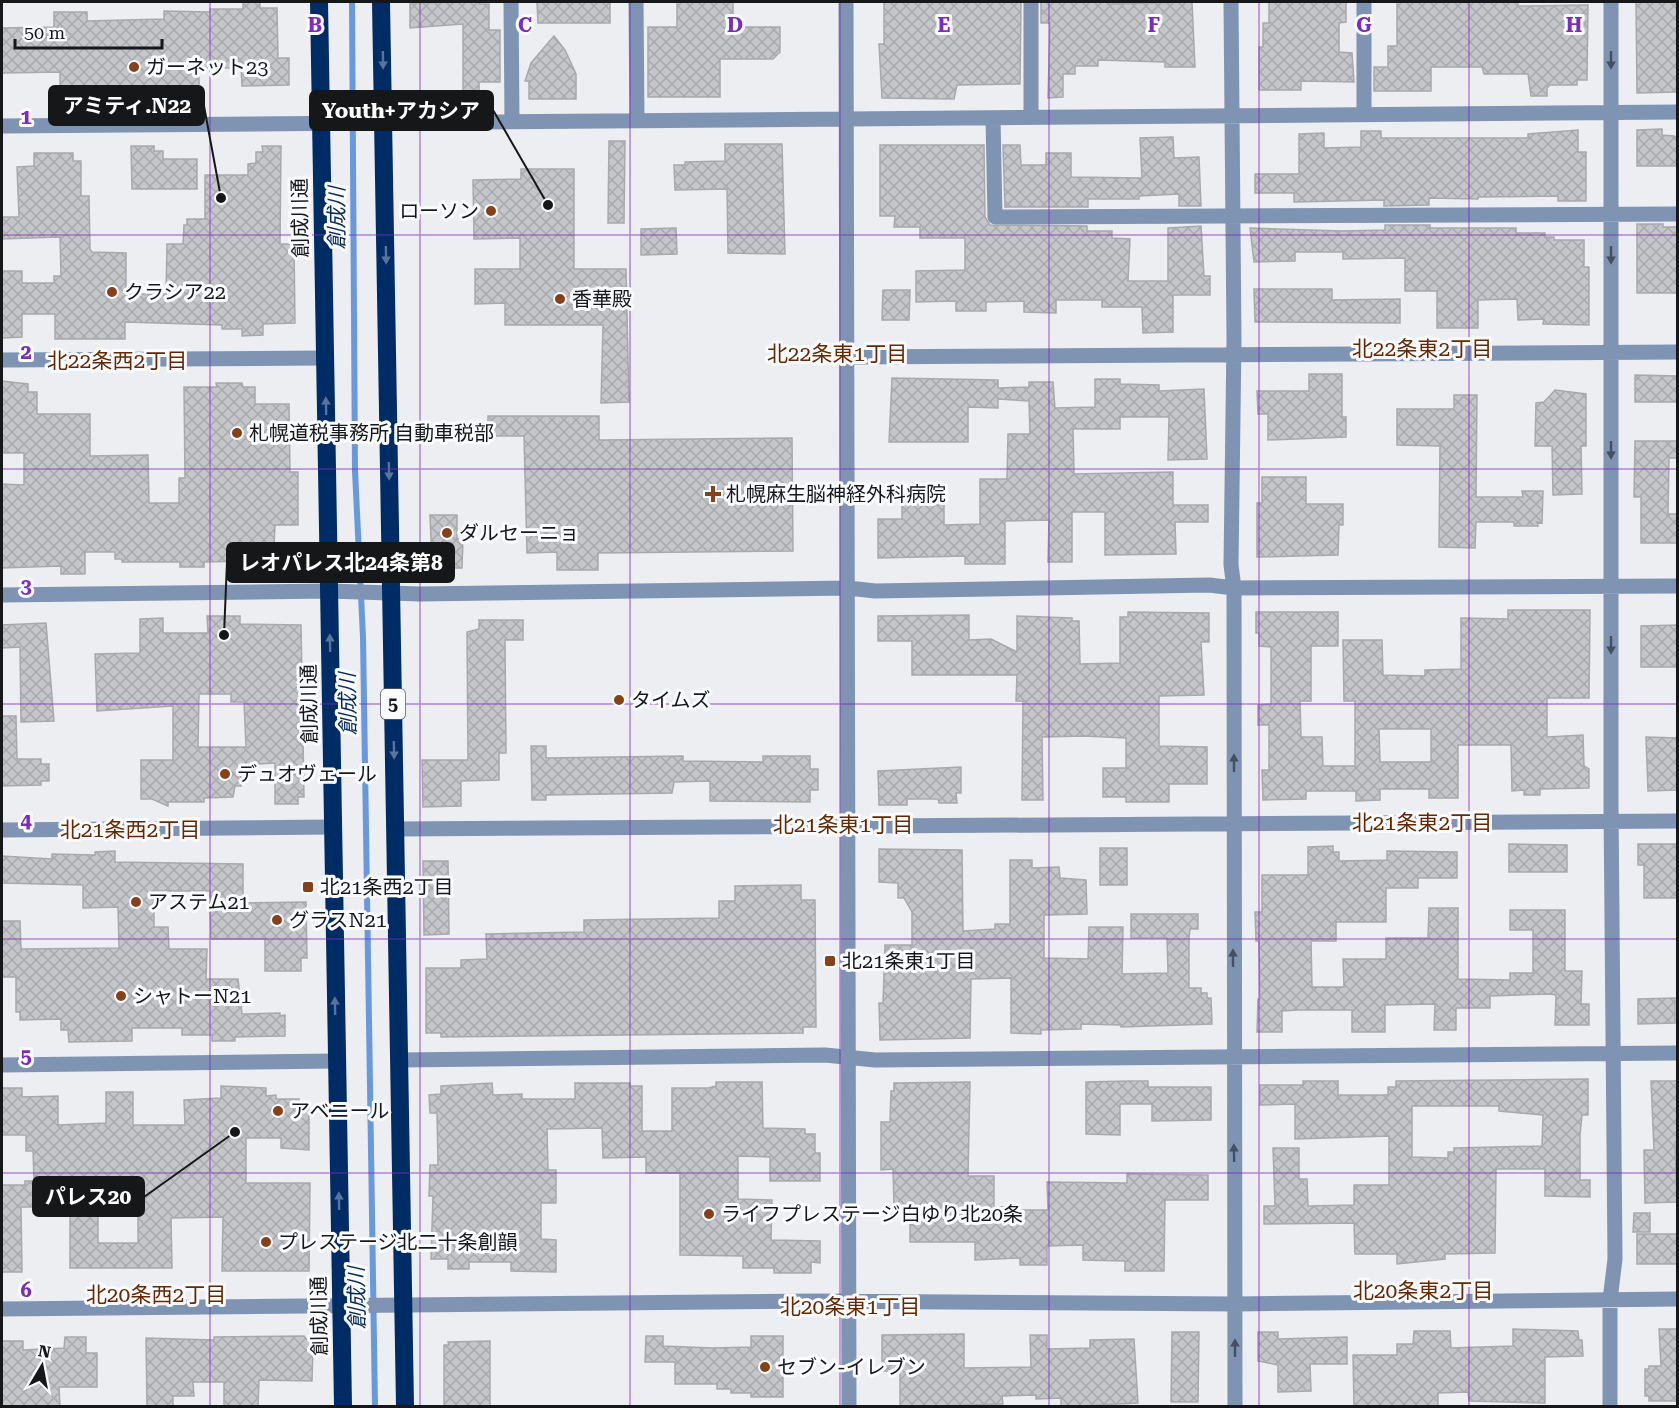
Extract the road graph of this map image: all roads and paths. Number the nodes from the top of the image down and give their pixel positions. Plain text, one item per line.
1 (319, 2) edge
2 (381, 2) edge
3 (511, 2) edge
4 (636, 2) edge
5 (846, 2) edge
6 (1031, 2) edge
7 (1231, 2) edge
8 (1364, 2) edge
9 (1611, 2) edge
10 (1677, 112) edge
11 (1364, 113) junction
12 (1611, 113) junction
13 (1234, 115) junction
14 (1031, 117) junction
15 (993, 118) junction
16 (848, 119) junction
17 (637, 120) junction
18 (512, 121) junction
19 (329, 122) junction
20 (375, 122) junction
21 (2, 126) edge
22 (1677, 214) edge
23 (1611, 215) junction
24 (1234, 216) junction
25 (1677, 352) edge
26 (1611, 353) junction
27 (1234, 354) junction
28 (848, 357) junction
29 (325, 358) junction
30 (2, 360) edge
31 (1611, 586) junction
32 (1677, 586) edge
33 (848, 588) junction
34 (1234, 588) junction
35 (336, 592) junction
36 (384, 592) junction
37 (2, 595) edge
38 (1677, 821) edge
39 (1612, 822) junction
40 (1233, 824) junction
41 (848, 826) junction
42 (332, 827) junction
43 (2, 830) edge
44 (395, 830) junction
45 (1613, 1053) junction
46 (1677, 1053) edge
47 (1233, 1058) junction
48 (849, 1059) junction
49 (399, 1060) junction
50 (336, 1061) junction
51 (2, 1065) edge
52 (1677, 1299) edge
53 (1610, 1300) junction
54 (849, 1301) junction
55 (397, 1304) junction
56 (1235, 1304) junction
57 (349, 1305) junction
58 (2, 1309) edge
59 (343, 1407) edge
60 (405, 1407) edge
61 (849, 1407) edge
62 (1235, 1407) edge
63 (1610, 1407) edge

1 - 19 highway, 創成川通
2 -> 20 highway, 5
3 - 18 street
4 - 17 street
5 - 16 street
6 - 14 street
7 - 13 street
8 - 11 street
9 -> 12 street
10 - 12 street
11 - 12 street
11 - 13 street
12 - 23 street
13 - 14 street
13 - 24 street
14 - 15 street
15 - 16 street
15 - 24 street
16 - 17 street
16 - 28 street
17 - 18 street
18 - 20 street
19 - 20 street
19 - 21 street
19 - 29 highway, 創成川通
20 -> 36 highway, 5
22 - 23 street
23 - 24 street
23 -> 26 street
24 - 27 street
25 - 26 street
26 - 27 street
26 -> 31 street
27 - 28 street
27 - 34 street
28 - 33 street
29 - 30 street
35 -> 29 highway, 創成川通
31 - 32 street
31 - 34 street
31 -> 39 street
33 - 34 street
33 - 36 street
33 - 41 street
40 -> 34 street
35 - 36 street
35 - 37 street
42 -> 35 highway, 創成川通
36 -> 44 highway, 5
38 - 39 street
39 - 40 street
39 - 45 street
40 - 41 street
47 -> 40 street
41 - 44 street
41 - 48 street
42 - 43 street
50 -> 42 highway, 創成川通
44 - 49 highway, 5
45 - 46 street
45 - 47 street
45 - 53 street
47 - 48 street
56 -> 47 street
48 - 49 street
48 - 54 street
49 - 55 highway, 5
50 - 51 street
57 -> 50 highway, 創成川通
52 - 53 street
53 - 56 street
53 - 63 street
54 - 55 street
54 - 56 street
54 - 61 street
55 - 57 street
55 - 60 highway, 5
62 -> 56 street
57 - 58 street
57 - 59 highway, 創成川通

